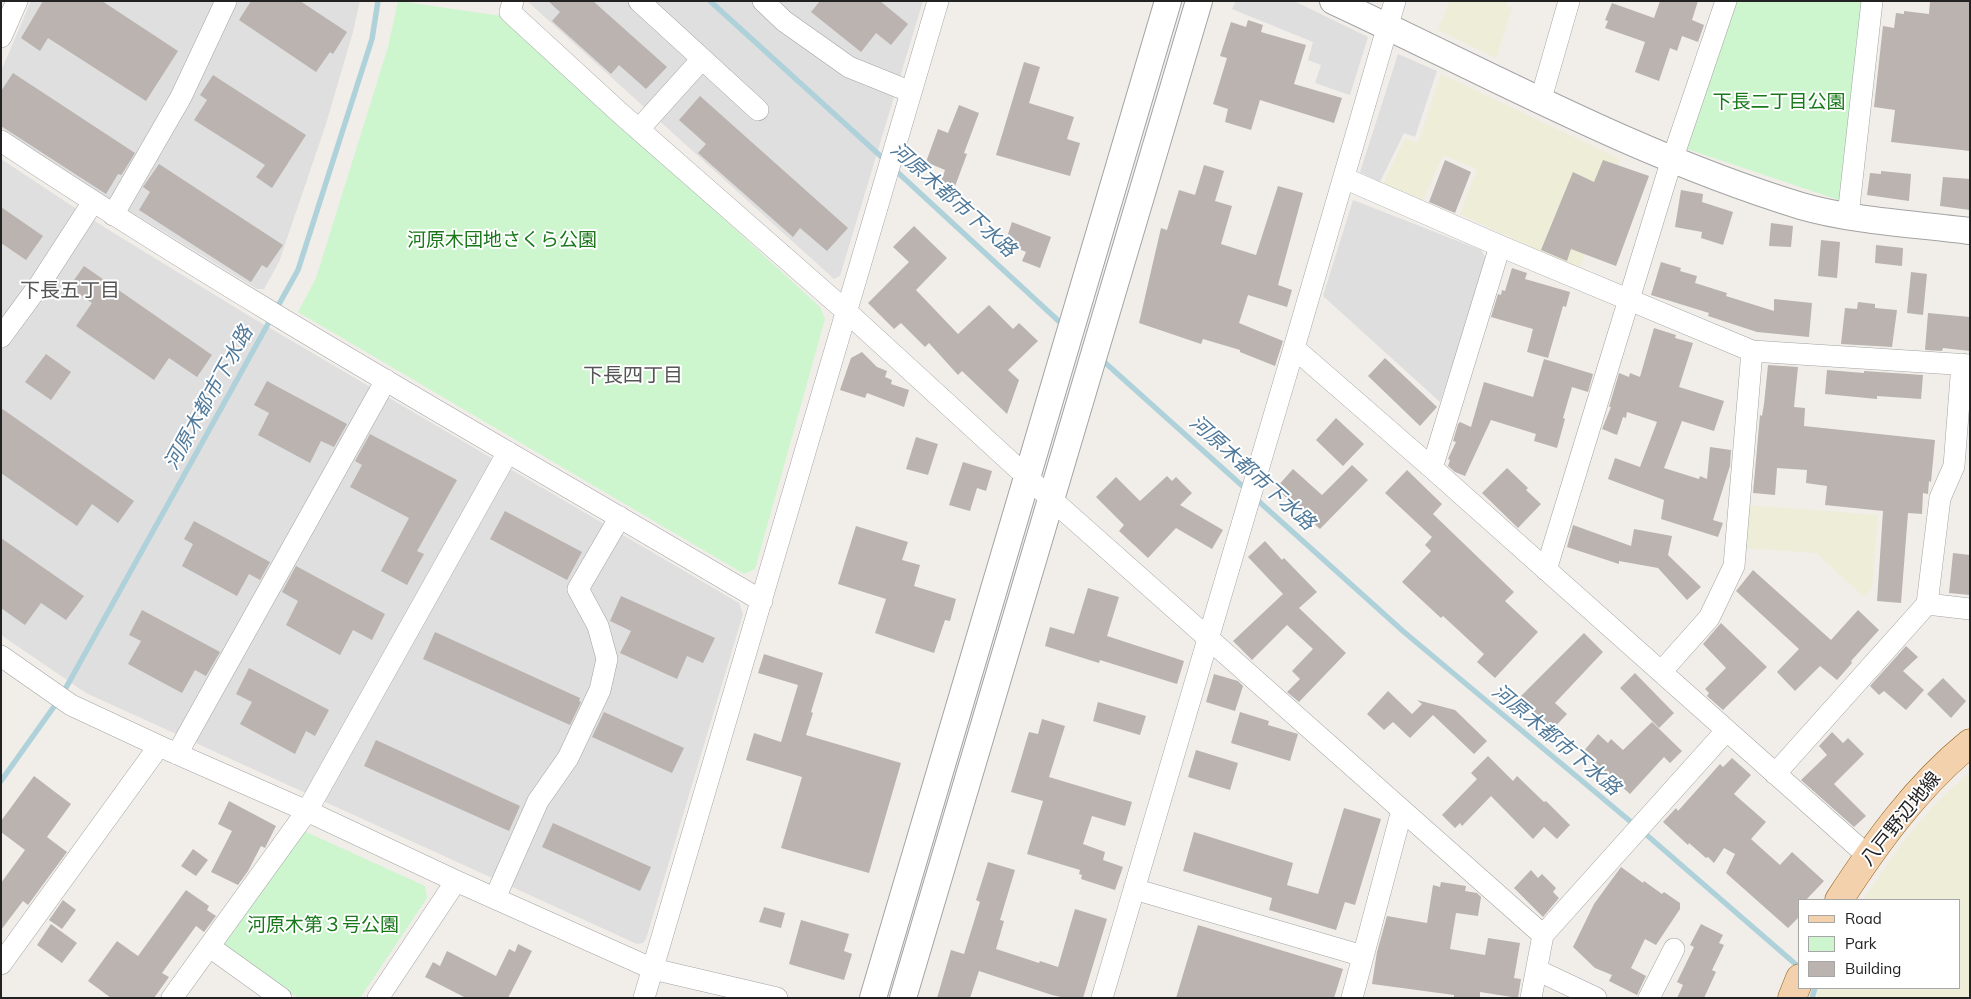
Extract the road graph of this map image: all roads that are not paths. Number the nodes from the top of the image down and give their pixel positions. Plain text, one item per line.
1 (17, 1) edge
2 (226, 1) edge
3 (513, 1) edge
4 (639, 1) edge
5 (763, 1) edge
6 (938, 1) edge
7 (1168, 1) edge
8 (1199, 1) edge
9 (1333, 1) edge
10 (1395, 1) edge
11 (1569, 1) edge
12 (1726, 1) edge
13 (1872, 1) edge
14 (1388, 26) junction
15 (1, 37) edge
16 (702, 59) junction
17 (911, 92) junction
18 (1540, 102) junction
19 (758, 110) dead end
20 (639, 129) junction
21 (1, 141) edge
22 (1672, 160) junction
23 (1344, 178) junction
24 (93, 202) junction
25 (113, 215) junction
26 (1848, 216) junction
27 (1970, 231) edge
28 (1500, 246) junction
29 (1628, 299) junction
30 (847, 312) junction
31 (1, 337) edge
32 (1294, 348) junction
33 (1752, 351) junction
34 (1966, 364) edge
35 (386, 380) junction
36 (508, 452) junction
37 (1432, 468) junction
38 (1027, 477) junction
39 (1050, 498) junction
40 (620, 517) junction
41 (1546, 570) junction
42 (762, 601) junction
43 (1927, 604) junction
44 (1970, 609) edge
45 (1209, 637) junction
46 (1, 656) edge
47 (1661, 672) junction
48 (1726, 731) junction
49 (1970, 743) edge
50 (168, 750) junction
51 (1775, 774) junction
52 (1402, 810) junction
53 (307, 811) junction
54 (1868, 856) junction
55 (456, 881) junction
56 (1134, 889) junction
57 (495, 898) junction
58 (1841, 899) edge
59 (1543, 936) junction
60 (210, 947) junction
61 (1674, 949) dead end
62 (1363, 956) junction
63 (1, 964) edge
64 (653, 969) junction
65 (1537, 970) junction
66 (1798, 983) edge
67 (172, 998) edge
68 (280, 998) edge
69 (378, 998) edge
70 (644, 998) edge
71 (776, 998) edge
72 (873, 998) edge
73 (903, 998) edge
74 (1102, 998) edge
75 (1352, 998) edge
76 (1531, 998) edge
77 (1596, 998) edge
78 (1649, 998) edge
79 (1792, 998) edge

1 - 15 street
2 - 25 street
3 - 20 street
4 - 16 street
5 - 17 street
6 - 17 street
7 - 38 street
8 - 39 street
9 - 14 street
10 - 14 street
11 - 18 street
12 - 22 street
13 - 26 street
14 - 18 street
14 - 23 street
16 - 19 street
16 - 20 street
17 - 30 street
18 - 22 street
20 - 30 street
21 - 24 street
22 - 26 street
22 - 29 street
23 - 28 street
23 - 32 street
24 - 25 street
24 - 31 street
25 - 35 street
26 - 27 street
28 - 29 street
28 - 37 street
29 - 33 street
29 - 41 street
30 - 38 street
30 - 42 street
32 - 37 street
32 - 45 street
33 - 34 street
33 - 47 street
34 - 43 street
35 - 36 street
35 - 50 street
36 - 40 street
36 - 53 street
37 - 41 street
38 - 39 street
38 - 72 street
39 - 45 street
39 - 73 street
40 - 42 street
40 - 57 street
41 - 47 street
42 - 64 street
43 - 44 street
43 - 51 street
45 - 52 street
45 - 56 street
46 - 50 street
47 - 48 street
48 - 51 street
48 - 59 street
49 - 54 main road, 八戸野辺地線
50 - 53 street
50 - 63 street
51 - 54 street
52 - 59 street
52 - 62 street
53 - 55 street
53 - 60 street
54 - 58 main road, 八戸野辺地線
55 - 57 street
55 - 69 street
56 - 62 street
56 - 74 street
57 - 64 street
59 - 65 street
60 - 67 street
60 - 68 street
61 - 78 street
62 - 75 street
64 - 70 street
64 - 71 street
65 - 76 street
65 - 77 street
66 - 79 main road

